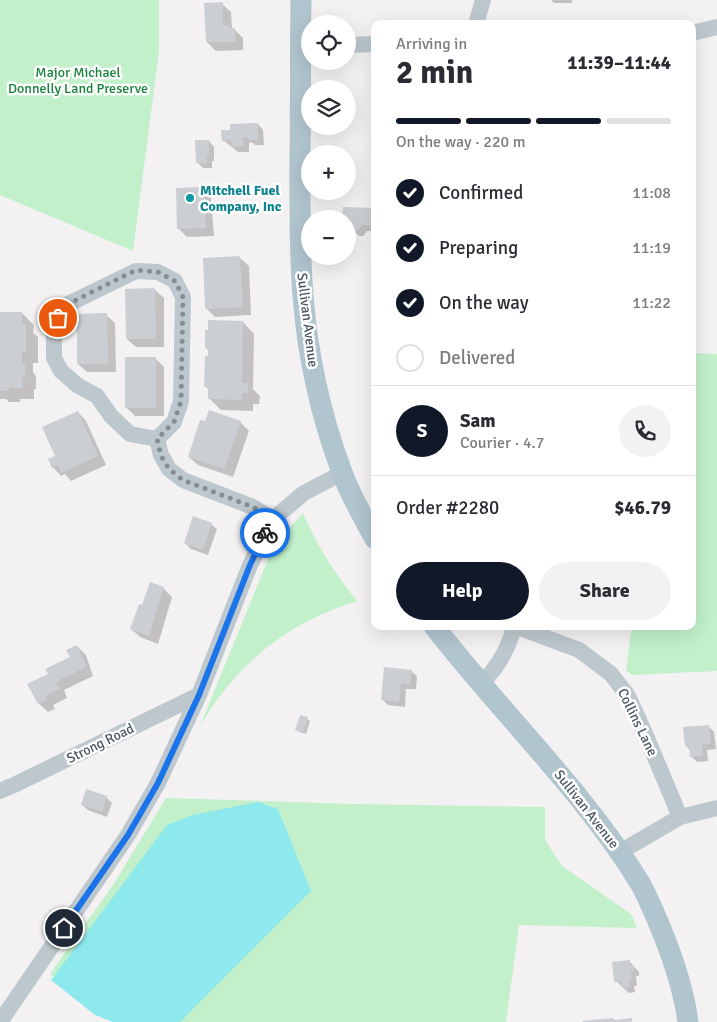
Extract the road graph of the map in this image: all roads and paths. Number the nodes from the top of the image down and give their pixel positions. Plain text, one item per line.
1 (301, 0) edge
2 (483, 0) edge
3 (302, 15) edge
4 (477, 20) edge
5 (717, 27) edge
6 (696, 32) edge
7 (371, 44) edge
8 (356, 45) edge
9 (304, 70) edge
10 (157, 439) junction
11 (342, 473) junction
12 (273, 519) junction
13 (371, 531) edge
14 (437, 630) edge
15 (513, 630) edge
16 (525, 630) edge
17 (481, 684) junction
18 (199, 695) junction
19 (0, 791) edge
20 (717, 808) edge
21 (680, 817) junction
22 (620, 852) junction
23 (0, 1022) edge
24 (688, 1022) edge

1 - 3 main road, Sullivan Avenue
2 - 4 street
5 - 6 street
7 - 8 street
9 - 11 main road, Sullivan Avenue
10 - 10 street
10 - 12 street
11 - 12 street
11 - 13 main road, Sullivan Avenue
12 - 18 street
14 - 17 main road, Sullivan Avenue
15 - 17 street, Collins Lane
16 - 21 street, Collins Lane
17 - 22 main road, Sullivan Avenue
18 - 19 street, Strong Road
18 - 23 street
20 - 21 street
21 - 22 street
22 - 24 main road, Sullivan Avenue

